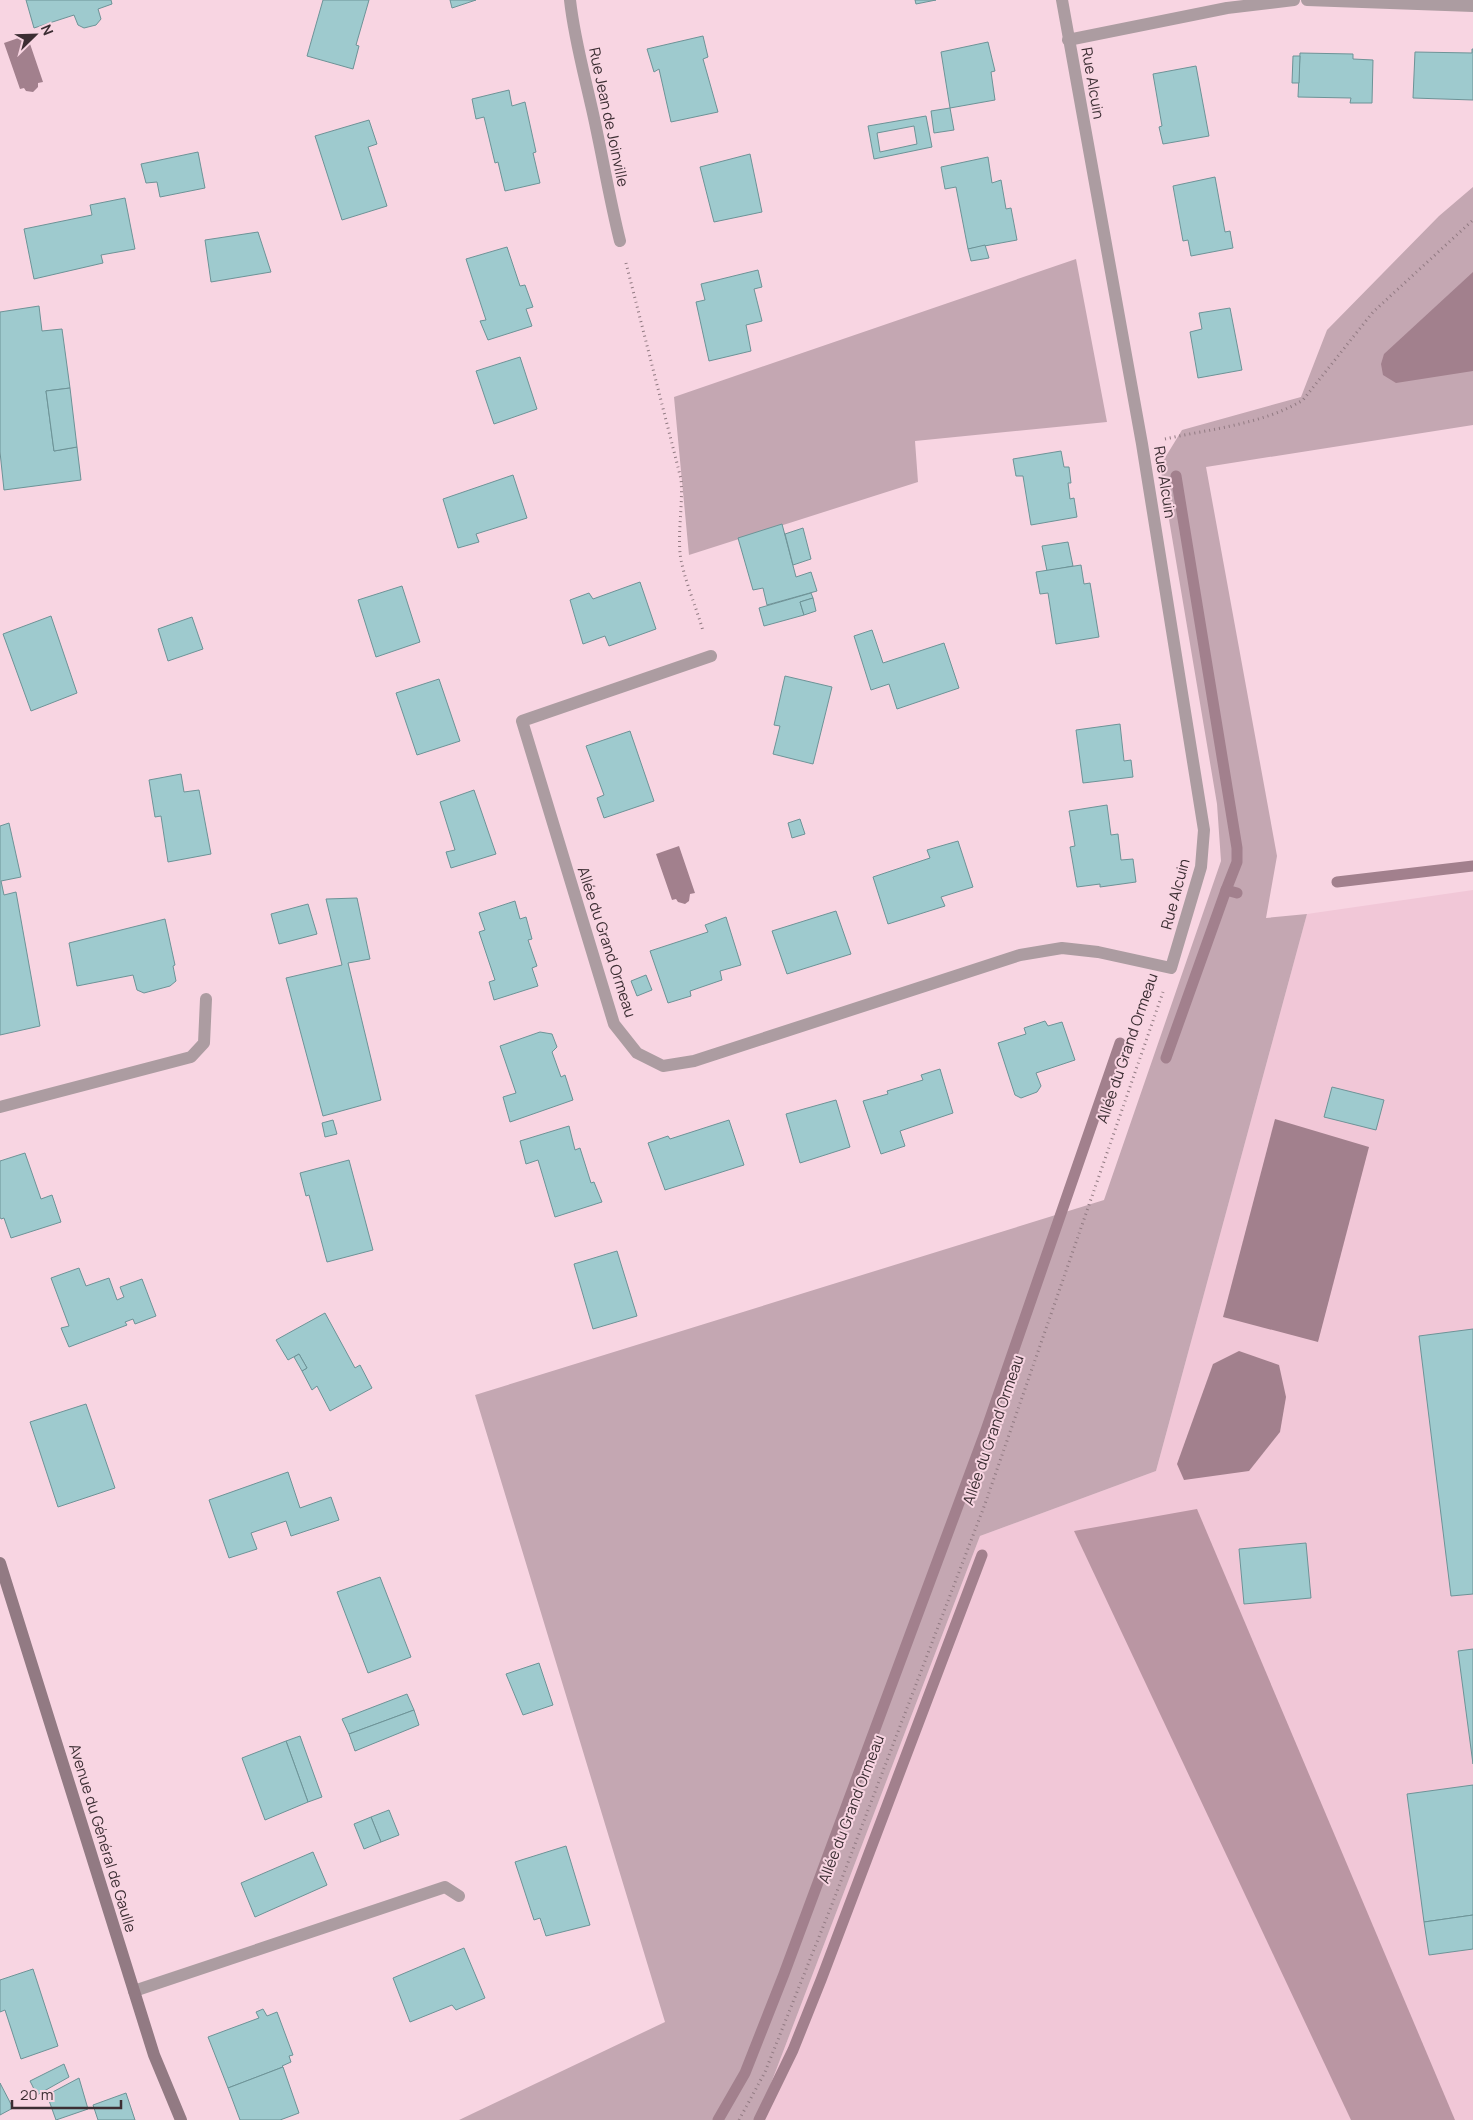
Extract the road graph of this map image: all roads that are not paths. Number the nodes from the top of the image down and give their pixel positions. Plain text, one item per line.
1 (570, 0) edge
2 (1062, 0) edge
3 (1294, 0) edge
4 (1307, 0) edge
5 (1473, 6) edge
6 (1068, 40) junction
7 (620, 241) road end
8 (711, 656) road end
9 (1171, 968) joint
10 (206, 999) dead end
11 (0, 1106) edge
12 (0, 1563) edge
13 (459, 1896) dead end
14 (134, 1991) junction
15 (181, 2120) edge

1 - 7 street, Rue Jean de Joinville
2 - 6 street, Rue Alcuin
3 - 6 street
4 - 5 street
6 - 9 street, Rue Alcuin
8 - 9 street, Allée du Grand Ormeau
10 - 11 street
12 - 14 street, Avenue du Général de Gaulle
13 - 14 street
14 - 15 street, Avenue du Général de Gaulle

